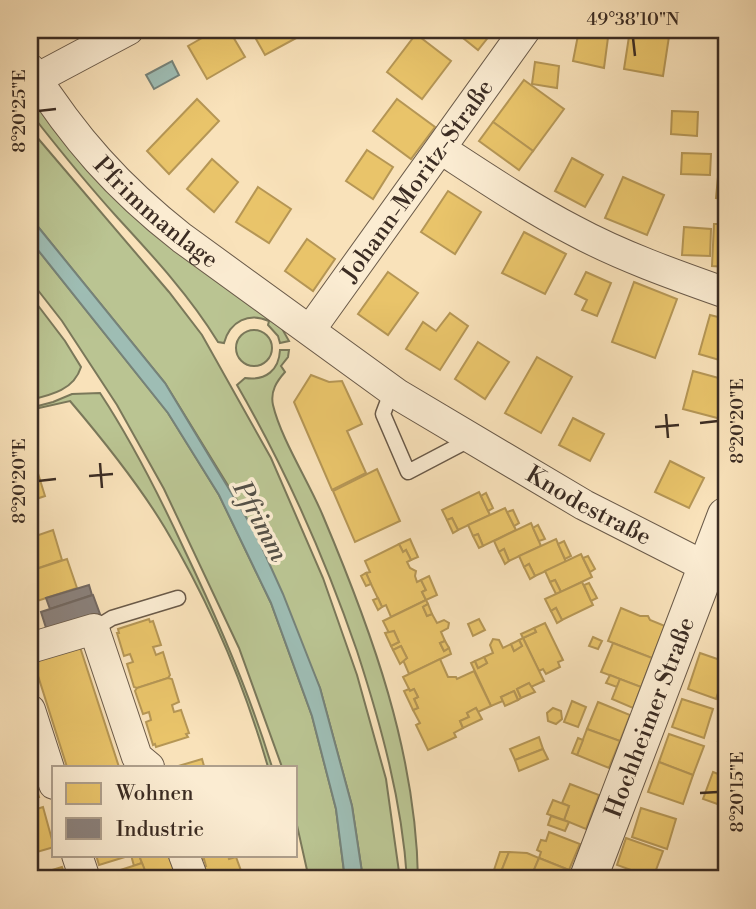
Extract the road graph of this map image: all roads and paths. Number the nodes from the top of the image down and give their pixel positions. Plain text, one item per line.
1 (128, 30) edge
2 (525, 30) edge
3 (33, 74) edge
4 (441, 149) junction
5 (726, 293) edge
6 (310, 330) junction
7 (393, 390) junction
8 (471, 439) junction
9 (726, 516) edge
10 (717, 572) edge
11 (178, 598) dead end
12 (94, 629) junction
13 (30, 648) edge
14 (30, 710) edge
15 (148, 766) edge
16 (52, 779) edge
17 (77, 856) edge
18 (184, 856) edge
19 (85, 879) edge
20 (193, 879) edge
21 (588, 879) edge

1 - 3 street
2 - 4 street, Johann-Moritz-Straße
3 - 6 street, Pfrimmanlage
4 - 5 street
4 - 6 street, Johann-Moritz-Straße
6 - 7 street, Knodestraße
7 - 8 street, Knodestraße
7 - 8 lane
8 - 10 street, Knodestraße
9 - 10 street, Hochheimer Straße
10 - 21 street, Hochheimer Straße
11 - 12 lane
12 - 13 street
12 - 15 street
14 - 16 street
17 - 19 street
18 - 20 street

